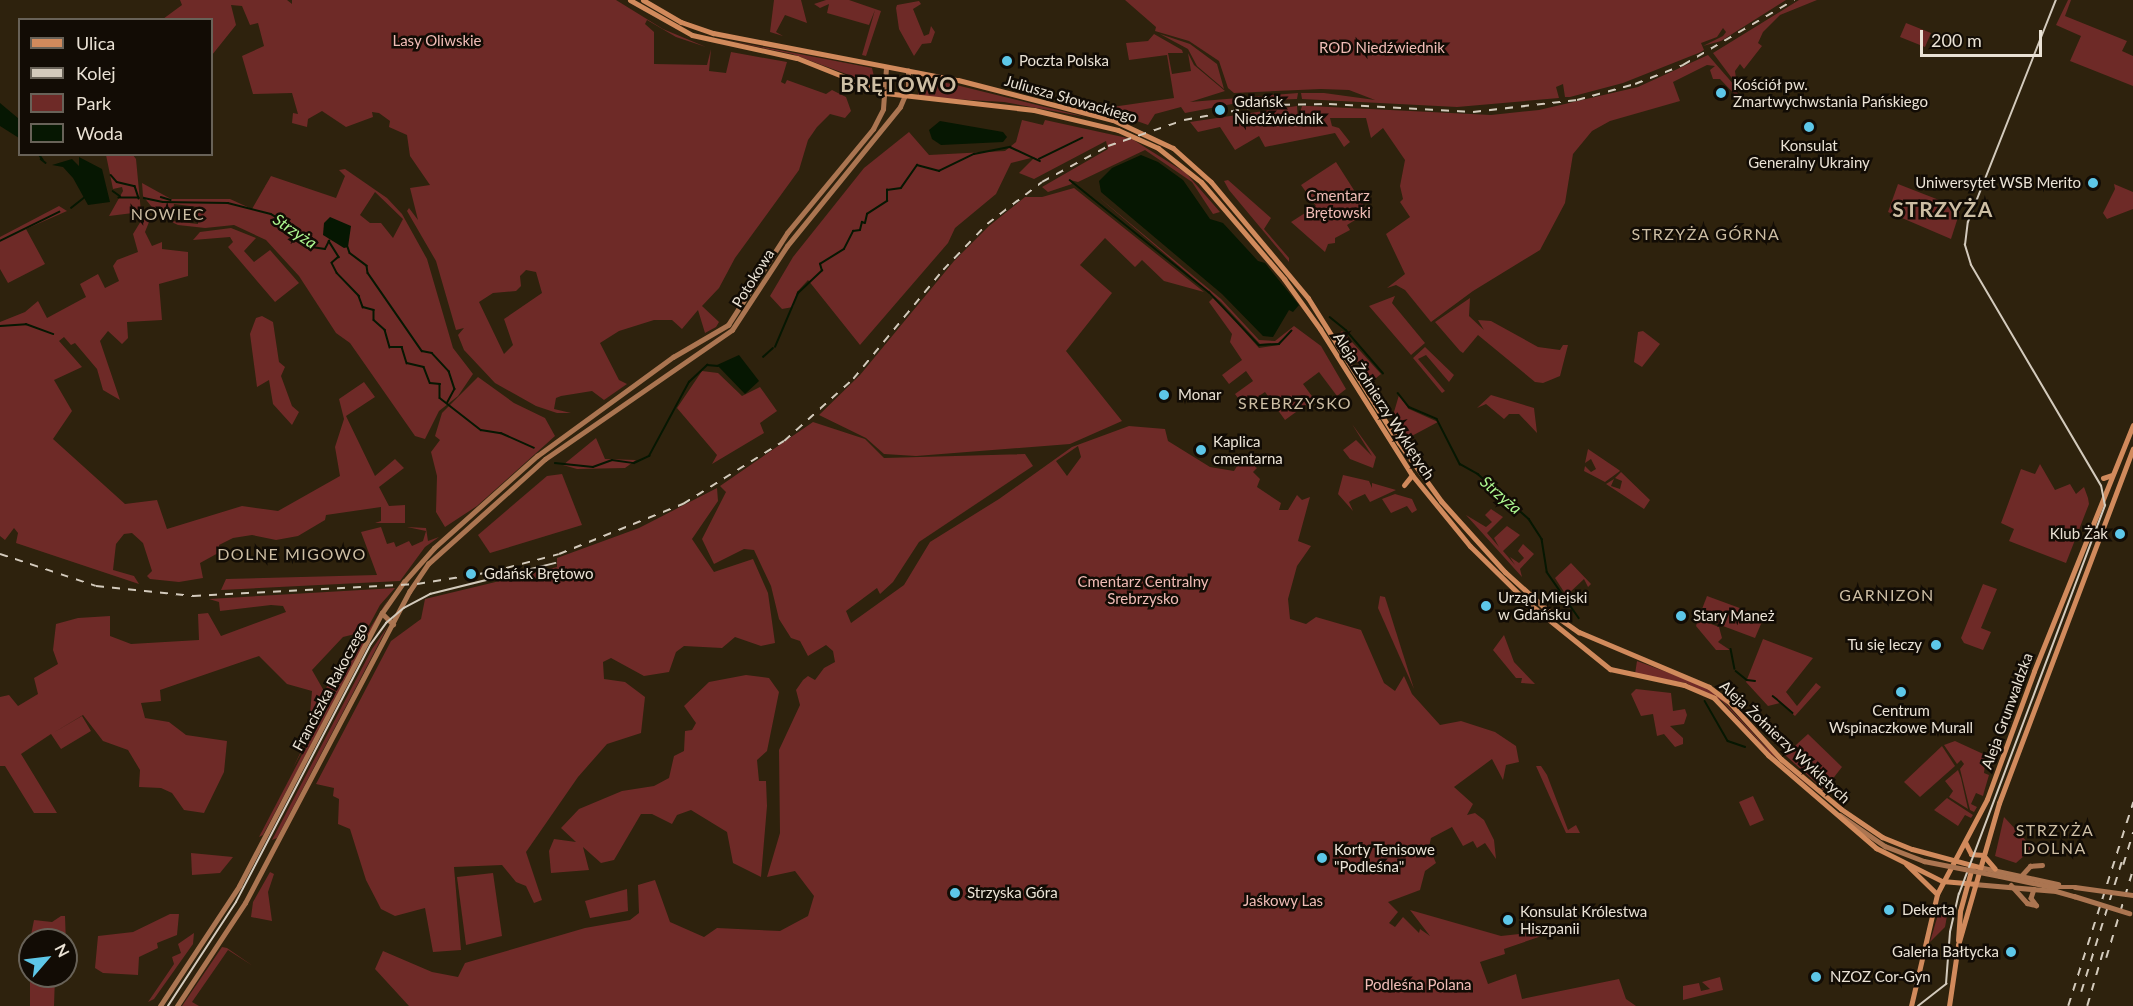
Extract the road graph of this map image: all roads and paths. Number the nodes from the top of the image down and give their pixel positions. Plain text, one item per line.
1 (630, 0) edge
2 (643, 0) edge
3 (886, 68) junction
4 (908, 71) junction
5 (885, 93) junction
6 (905, 98) junction
7 (1212, 182) joint
8 (1206, 187) joint
9 (804, 212) junction
10 (810, 218) junction
11 (706, 340) junction
12 (711, 347) junction
13 (613, 400) junction
14 (617, 408) junction
15 (578, 425) joint
16 (2133, 425) edge
17 (584, 431) joint
18 (2133, 448) edge
19 (1412, 475) junction
20 (2112, 475) junction
21 (2103, 478) dead end
22 (1404, 485) dead end
23 (382, 613) junction
24 (393, 624) junction
25 (1840, 812) junction
26 (1965, 842) junction
27 (1983, 855) junction
28 (1954, 861) junction
29 (1906, 864) junction
30 (1976, 866) junction
31 (1995, 869) junction
32 (1947, 871) junction
33 (2022, 875) junction
34 (2037, 878) junction
35 (1942, 881) junction
36 (1952, 883) junction
37 (1967, 884) junction
38 (1974, 884) junction
39 (2011, 885) junction
40 (2055, 887) junction
41 (2034, 889) junction
42 (1937, 894) junction
43 (2133, 895) edge
44 (2131, 914) edge
45 (1958, 945) junction
46 (160, 1006) edge
47 (177, 1006) edge
48 (1911, 1006) edge
49 (1948, 1006) edge

1 - 5 main road
2 - 3 main road
3 - 4 main road, Juliusza Słowackiego
3 - 5 main road, Potokowa
4 - 6 main road
4 - 7 main road, Juliusza Słowackiego
5 - 6 main road, Juliusza Słowackiego
5 - 9 main road, Potokowa
6 - 8 main road, Juliusza Słowackiego
6 - 10 main road, Potokowa
7 - 25 main road, Aleja Żołnierzy Wyklętych
8 - 19 main road, Aleja Żołnierzy Wyklętych
9 - 10 main road
9 - 11 main road, Potokowa
10 - 12 main road, Potokowa
11 - 12 main road
11 - 13 main road, Potokowa
12 - 14 main road, Potokowa
13 - 14 main road
13 - 15 main road, Potokowa
14 - 17 main road, Potokowa
15 - 23 main road, Franciszka Rakoczego
16 - 20 main road, Aleja Grunwaldzka
17 - 24 main road, Franciszka Rakoczego
18 - 27 main road, Aleja Grunwaldzka
19 - 22 main road
19 - 25 main road, Aleja Żołnierzy Wyklętych
20 - 21 main road
20 - 26 main road, Aleja Grunwaldzka
23 - 24 main road
23 - 46 main road, Franciszka Rakoczego
24 - 47 main road, Franciszka Rakoczego
25 - 28 main road
25 - 29 main road
25 - 40 main road, Aleja Żołnierzy Wyklętych, bridge
26 - 27 main road
26 - 28 main road, Aleja Grunwaldzka
27 - 30 main road, Aleja Grunwaldzka
27 - 31 main road
28 - 30 main road
28 - 32 main road, Aleja Grunwaldzka
29 - 35 main road
29 - 42 main road
30 - 31 main road
30 - 37 main road
30 - 38 main road, Aleja Grunwaldzka
31 - 33 main road
32 - 35 main road, Aleja Grunwaldzka
32 - 36 main road
33 - 34 main road
33 - 34 main road
34 - 40 main road
35 - 36 main road
35 - 42 main road, Aleja Grunwaldzka
36 - 37 main road
37 - 38 main road
37 - 45 main road
38 - 39 main road
38 - 45 main road, Aleja Grunwaldzka
39 - 41 main road
39 - 41 main road
40 - 41 main road
40 - 43 main road, Aleja Żołnierzy Wyklętych, bridge
40 - 44 main road, Aleja Żołnierzy Wyklętych, bridge
42 - 48 main road, Aleja Grunwaldzka
45 - 49 main road, Aleja Grunwaldzka

